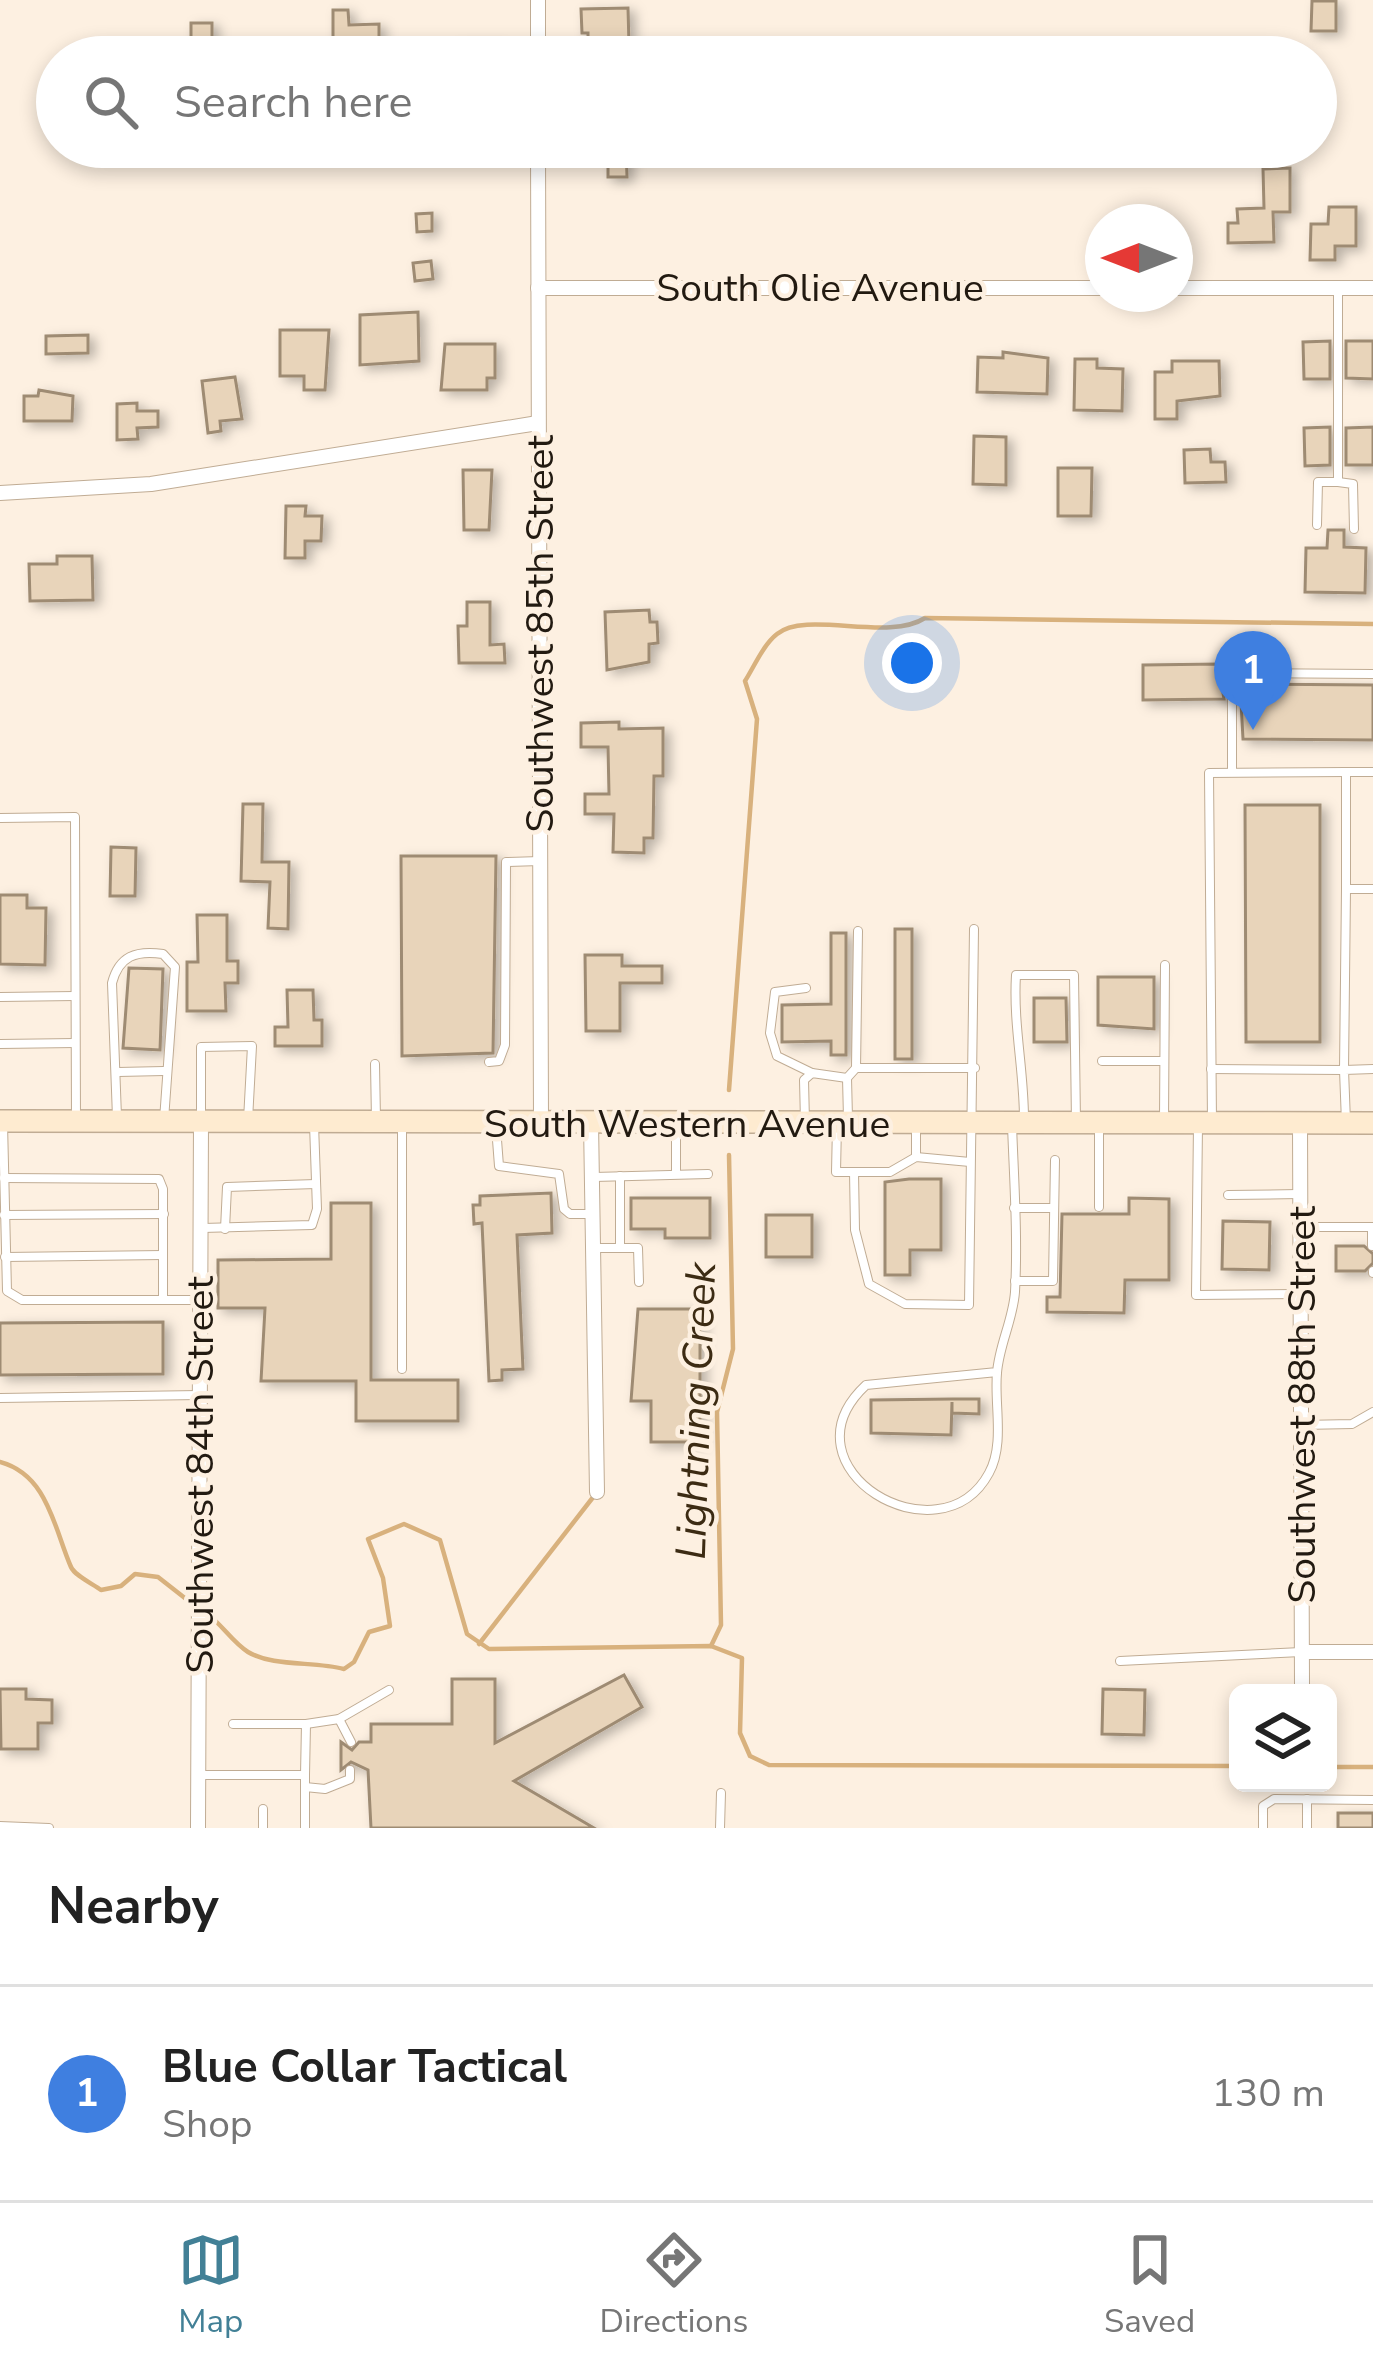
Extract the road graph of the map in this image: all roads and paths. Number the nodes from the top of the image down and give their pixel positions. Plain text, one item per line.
1 (538, 0) edge
2 (538, 36) edge
3 (538, 168) edge
4 (538, 288) junction
5 (1085, 288) edge
6 (1193, 288) edge
7 (1338, 289) junction
8 (1373, 289) edge
9 (538, 423) junction
10 (1338, 482) junction
11 (0, 493) edge
12 (1317, 525) dead end
13 (1354, 529) dead end
14 (1373, 674) edge
15 (1232, 772) junction
16 (1346, 772) junction
17 (1373, 772) edge
18 (0, 818) edge
19 (540, 861) junction
20 (1346, 889) junction
21 (1373, 889) edge
22 (974, 929) dead end
23 (859, 931) dead end
24 (1165, 965) dead end
25 (806, 988) dead end
26 (75, 996) junction
27 (0, 997) edge
28 (75, 1043) junction
29 (0, 1044) edge
30 (1102, 1061) dead end
31 (1164, 1061) junction
32 (489, 1063) dead end
33 (375, 1064) dead end
34 (856, 1068) junction
35 (975, 1068) junction
36 (1211, 1069) junction
37 (1373, 1069) edge
38 (1344, 1070) junction
39 (165, 1071) junction
40 (118, 1072) junction
41 (812, 1073) junction
42 (847, 1078) junction
43 (2, 1121) edge
44 (76, 1121) junction
45 (117, 1121) junction
46 (164, 1121) junction
47 (201, 1121) junction
48 (248, 1121) junction
49 (314, 1122) junction
50 (376, 1122) junction
51 (402, 1122) junction
52 (495, 1122) junction
53 (542, 1122) junction
54 (591, 1123) junction
55 (676, 1123) junction
56 (805, 1123) junction
57 (843, 1123) junction
58 (1373, 1123) edge
59 (916, 1124) junction
60 (970, 1124) junction
61 (1018, 1124) junction
62 (1088, 1124) junction
63 (1163, 1124) junction
64 (1205, 1124) junction
65 (1300, 1124) junction
66 (1346, 1124) junction
67 (916, 1156) junction
68 (1055, 1160) dead end
69 (970, 1162) junction
70 (854, 1172) junction
71 (676, 1174) junction
72 (708, 1174) dead end
73 (620, 1176) junction
74 (592, 1177) junction
75 (4, 1178) junction
76 (316, 1184) junction
77 (1300, 1194) junction
78 (1228, 1195) dead end
79 (1099, 1207) dead end
80 (1014, 1208) junction
81 (1054, 1208) junction
82 (164, 1214) junction
83 (593, 1214) junction
84 (4, 1215) junction
85 (1300, 1227) junction
86 (201, 1228) junction
87 (225, 1228) junction
88 (1372, 1246) edge
89 (620, 1248) junction
90 (593, 1249) junction
91 (164, 1255) junction
92 (5, 1258) junction
93 (1015, 1280) junction
94 (639, 1282) dead end
95 (1301, 1294) junction
96 (163, 1300) junction
97 (201, 1300) junction
98 (402, 1369) dead end
99 (997, 1372) junction
100 (200, 1395) junction
101 (0, 1398) edge
102 (1373, 1412) edge
103 (1302, 1425) junction
104 (597, 1492) dead end
105 (1303, 1652) junction
106 (1373, 1652) edge
107 (1120, 1661) dead end
108 (1302, 1684) edge
109 (389, 1690) dead end
110 (339, 1718) junction
111 (233, 1724) dead end
112 (306, 1724) junction
113 (351, 1742) dead end
114 (350, 1770) dead end
115 (198, 1775) junction
116 (305, 1775) junction
117 (305, 1787) junction
118 (721, 1793) dead end
119 (1307, 1799) junction
120 (1373, 1800) edge
121 (263, 1809) dead end
122 (0, 1826) edge
123 (49, 1828) edge
124 (198, 1828) edge
125 (263, 1828) edge
126 (305, 1828) edge
127 (720, 1828) edge
128 (1263, 1828) edge
129 (1307, 1828) edge

1 - 2 street
3 - 4 street, Southwest 85th Street
4 - 5 street, South Olie Avenue
4 - 9 street, Southwest 85th Street
6 - 7 street
7 - 8 street
7 - 10 lane
9 - 11 street
9 - 19 street, Southwest 85th Street
10 - 12 lane
10 - 13 lane
14 - 15 lane
15 - 16 lane
15 - 36 lane
16 - 17 lane
16 - 20 lane
18 - 26 lane
19 - 32 lane
19 - 53 street, Southwest 85th Street
20 - 21 lane
20 - 38 lane
22 - 35 lane
23 - 34 lane
24 - 31 lane
25 - 41 lane
26 - 27 lane
26 - 28 lane
28 - 29 lane
28 - 44 lane
30 - 31 lane
31 - 63 lane
33 - 50 lane
34 - 35 lane
34 - 42 lane
35 - 60 lane
36 - 38 lane
36 - 64 lane
37 - 38 lane
38 - 66 lane
39 - 40 lane
39 - 40 lane
39 - 46 lane
40 - 45 lane
41 - 42 lane
41 - 56 lane
42 - 57 lane
43 - 44 main road, South Western Avenue
43 - 75 lane
44 - 45 main road, South Western Avenue
45 - 46 main road, South Western Avenue
46 - 47 main road, South Western Avenue
47 - 48 main road, South Western Avenue
47 - 48 lane
47 - 86 street, Southwest 84th Street
48 - 49 main road, South Western Avenue
49 - 50 main road, South Western Avenue
49 - 76 lane
50 - 51 main road, South Western Avenue
51 - 52 main road, South Western Avenue
51 - 98 lane
52 - 53 main road, South Western Avenue
52 - 83 lane
53 - 54 main road, South Western Avenue
54 - 55 main road, South Western Avenue
54 - 74 street
55 - 56 main road, South Western Avenue
55 - 71 lane
56 - 57 main road, South Western Avenue
57 - 59 main road, South Western Avenue
57 - 70 lane
58 - 66 main road, South Western Avenue
59 - 60 main road, South Western Avenue
59 - 67 lane
60 - 61 main road, South Western Avenue
60 - 69 lane
61 - 62 main road, South Western Avenue
61 - 62 lane
61 - 80 lane
62 - 63 main road, South Western Avenue
62 - 79 lane
63 - 64 main road, South Western Avenue
64 - 65 main road, South Western Avenue
64 - 95 lane
65 - 66 main road, South Western Avenue
65 - 77 street, Southwest 88th Street
67 - 69 lane
67 - 70 lane
68 - 81 lane
69 - 70 lane
71 - 72 lane
71 - 73 lane
73 - 74 lane
73 - 89 lane
74 - 83 street
75 - 82 lane
75 - 84 lane
76 - 87 lane
76 - 87 lane
77 - 78 lane
77 - 85 street, Southwest 88th Street
80 - 81 lane
80 - 93 lane
81 - 93 lane
82 - 84 lane
82 - 91 lane
83 - 90 street
84 - 92 lane
85 - 88 lane
85 - 95 street, Southwest 88th Street
86 - 87 lane
86 - 97 street, Southwest 84th Street
89 - 90 lane
89 - 94 lane
90 - 104 street
91 - 92 lane
91 - 96 lane
92 - 96 lane
93 - 99 lane
95 - 103 street, Southwest 88th Street
96 - 97 lane
97 - 100 street, Southwest 84th Street
99 - 99 lane
100 - 101 lane
100 - 115 street, Southwest 84th Street
102 - 103 lane
103 - 105 street, Southwest 88th Street
105 - 106 street
105 - 107 lane
105 - 108 street, Southwest 88th Street
109 - 110 lane
110 - 112 lane
110 - 113 lane
111 - 112 lane
112 - 116 lane
114 - 117 lane
115 - 116 lane
115 - 124 street, Southwest 84th Street
116 - 117 lane
117 - 126 lane
118 - 127 lane
119 - 120 lane
119 - 128 lane
119 - 129 lane
121 - 125 lane
122 - 123 lane

